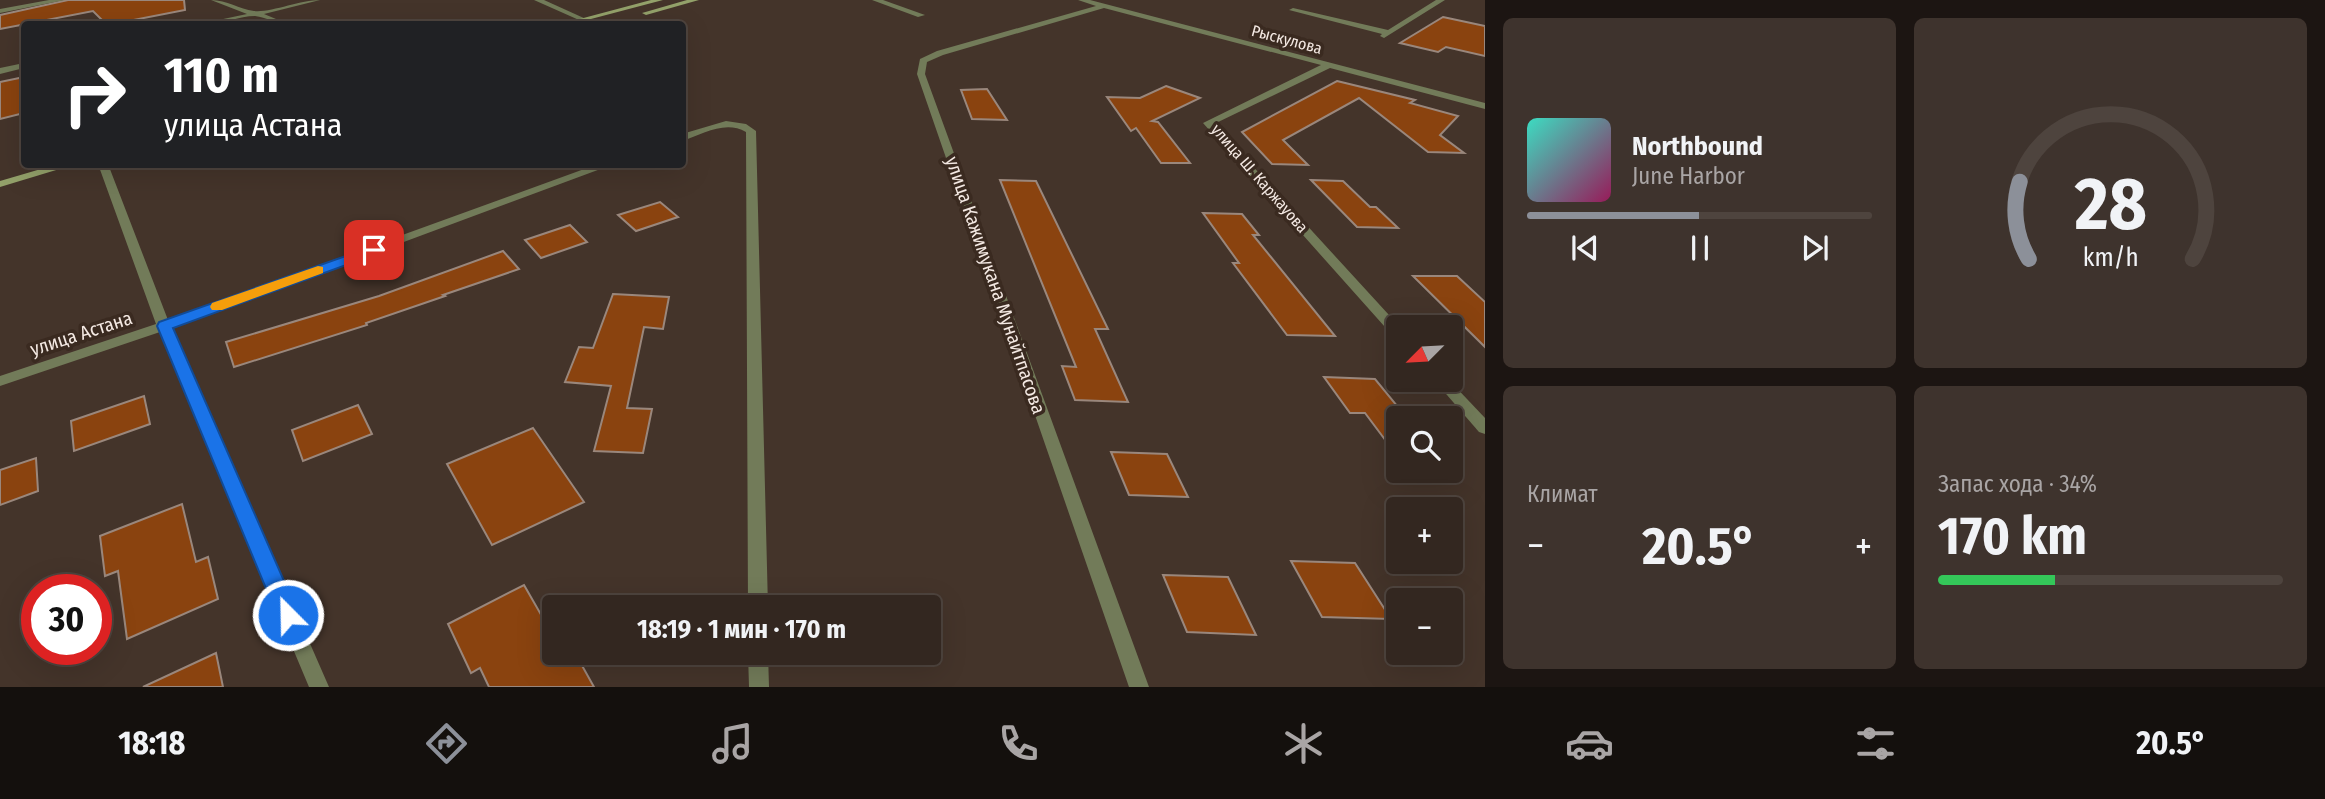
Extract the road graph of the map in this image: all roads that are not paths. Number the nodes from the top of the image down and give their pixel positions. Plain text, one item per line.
1 (61, 0) edge
2 (215, 0) edge
3 (316, 0) edge
4 (538, 0) edge
5 (659, 0) edge
6 (695, 0) edge
7 (876, 0) edge
8 (1082, 0) edge
9 (1441, 0) edge
10 (1104, 6) junction
11 (1293, 9) dead end
12 (0, 11) edge
13 (258, 14) junction
14 (921, 15) dead end
15 (582, 20) junction
16 (226, 21) edge
17 (277, 21) edge
18 (578, 21) edge
19 (613, 21) edge
20 (1329, 65) junction
21 (21, 67) edge
22 (0, 71) edge
23 (1485, 106) edge
24 (686, 137) edge
25 (26, 168) edge
26 (57, 168) edge
27 (105, 168) edge
28 (598, 168) edge
29 (0, 175) edge
30 (0, 184) edge
31 (1386, 320) edge
32 (164, 326) junction
33 (0, 380) edge
34 (1452, 392) edge
35 (1485, 428) edge
36 (758, 595) edge
37 (758, 665) edge
38 (319, 687) edge
39 (759, 687) edge
40 (1139, 687) edge

1 - 12 street
2 - 13 street
3 - 13 street
4 - 15 street
5 - 15 main road
6 - 19 main road
7 - 14 street
8 - 10 street, Рыскулова
9 - 11 street
10 - 20 street, Рыскулова
10 - 40 street, улица Кажимукана Мунайтпасова
13 - 16 street
13 - 17 street
15 - 18 main road
20 - 23 street, Рыскулова
20 - 31 street, улица Ш. Каржауова
21 - 22 street
24 - 36 street
25 - 29 main road
26 - 30 main road
27 - 32 street
28 - 32 street, улица Астана
32 - 33 street, улица Астана
32 - 38 street
34 - 35 street
37 - 39 street

